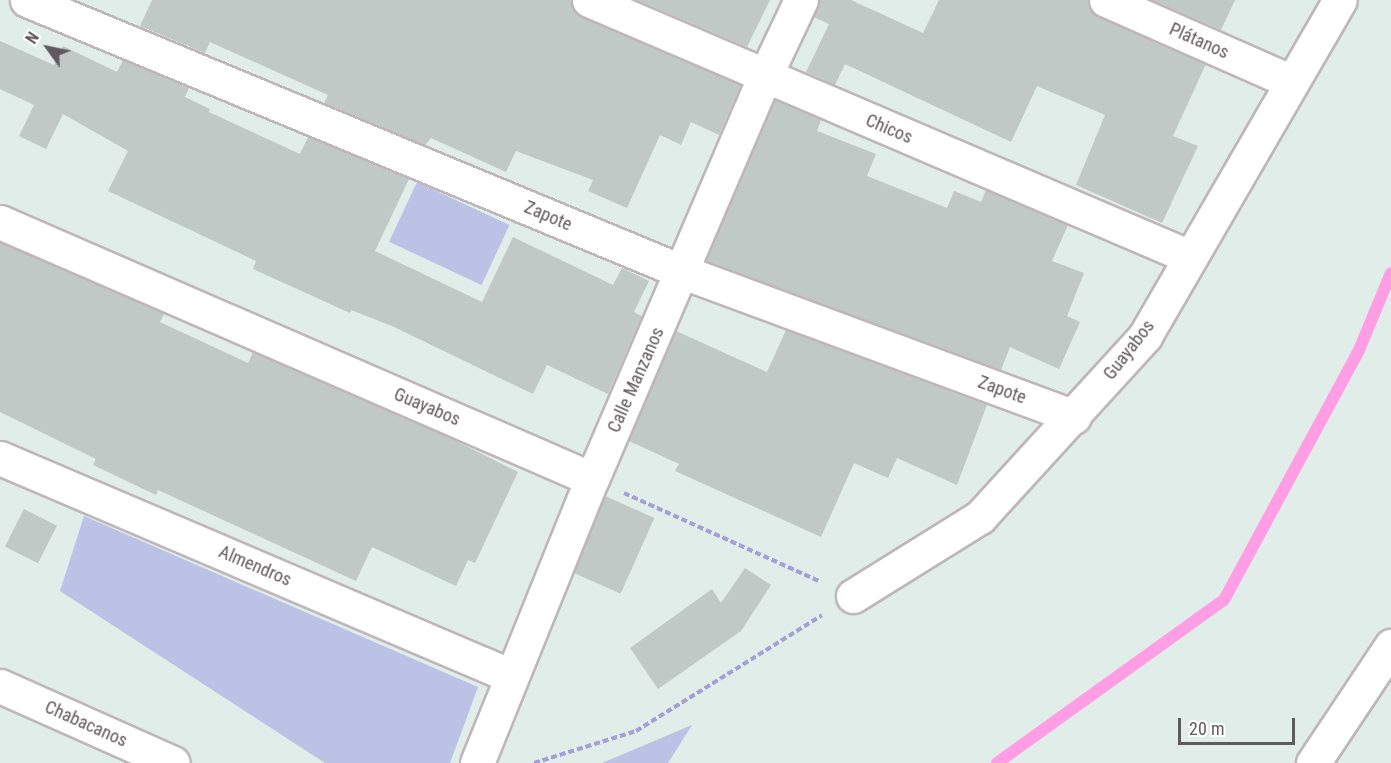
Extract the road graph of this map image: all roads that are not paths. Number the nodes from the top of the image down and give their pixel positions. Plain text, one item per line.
1 (27, 0) edge
2 (589, 0) edge
3 (801, 0) edge
4 (1106, 0) edge
5 (1340, 0) edge
6 (765, 76) junction
7 (1292, 82) junction
8 (0, 222) edge
9 (1190, 256) junction
10 (683, 272) junction
11 (1074, 417) junction
12 (0, 458) edge
13 (592, 479) junction
14 (853, 596) road end
15 (1391, 646) edge
16 (509, 675) junction
17 (0, 686) edge
18 (172, 763) edge
19 (477, 763) edge
20 (1313, 763) edge

1 - 10 street, Zapote
2 - 6 street, Chicos
3 - 6 street, Calle Manzanos
4 - 7 street, Plátanos
5 - 7 street, Guayabos
6 - 9 street, Chicos
6 - 10 street, Calle Manzanos
7 - 9 street, Guayabos
8 - 13 street, Guayabos
9 - 11 street, Guayabos
10 - 11 street, Zapote
10 - 13 street, Calle Manzanos
11 - 14 street, Guayabos
12 - 16 street, Almendros
13 - 16 street, Calle Manzanos
15 - 20 street
16 - 19 street, Calle Manzanos
17 - 18 street, Chabacanos

